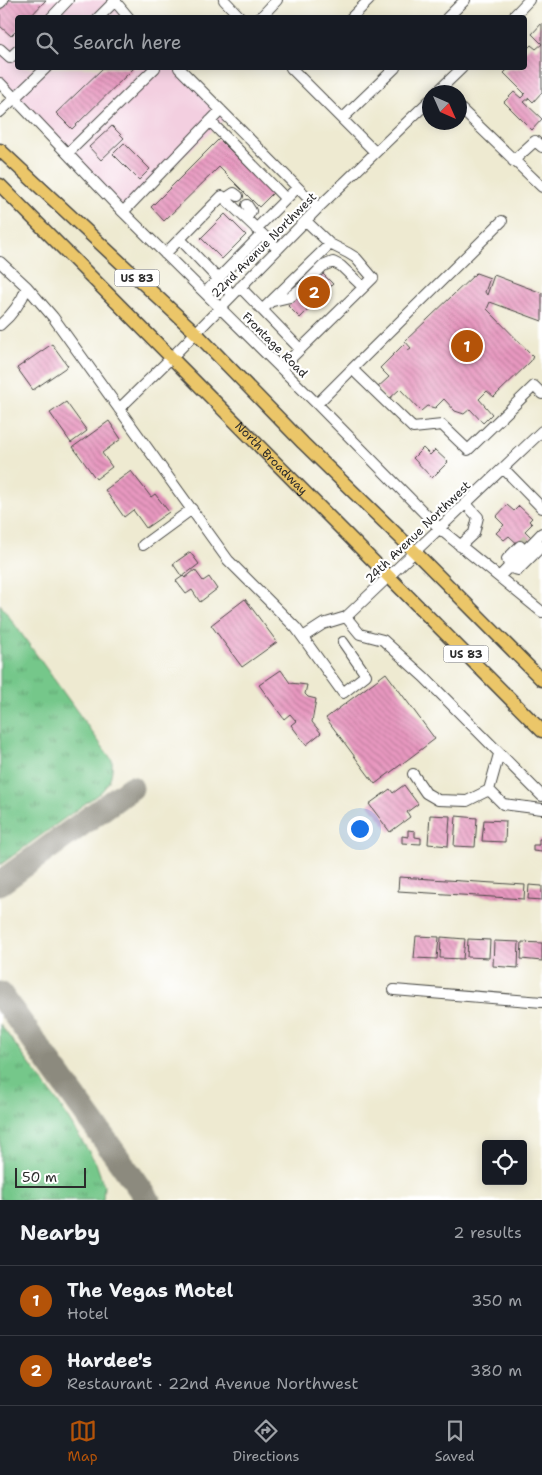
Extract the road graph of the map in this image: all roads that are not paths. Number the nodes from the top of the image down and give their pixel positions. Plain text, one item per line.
1 (3, 0) edge
2 (68, 0) edge
3 (115, 0) edge
4 (224, 0) edge
5 (277, 0) edge
6 (369, 0) edge
7 (465, 0) edge
8 (529, 0) edge
9 (0, 3) edge
10 (53, 15) edge
11 (101, 15) edge
12 (127, 15) edge
13 (238, 15) edge
14 (263, 15) edge
15 (354, 15) edge
16 (450, 15) edge
17 (515, 15) edge
18 (0, 49) edge
19 (15, 53) edge
20 (44, 70) edge
21 (153, 70) edge
22 (181, 70) edge
23 (297, 70) edge
24 (393, 70) edge
25 (460, 70) edge
26 (0, 83) edge
27 (446, 85) edge
28 (14, 98) junction
29 (422, 108) edge
30 (221, 110) junction
31 (0, 112) edge
32 (467, 115) edge
33 (342, 119) junction
34 (210, 121) junction
35 (542, 147) edge
36 (0, 150) edge
37 (375, 152) junction
38 (68, 153) junction
39 (513, 161) junction
40 (0, 185) edge
41 (542, 187) edge
42 (297, 188) junction
43 (238, 196) dead end
44 (286, 198) junction
45 (225, 199) junction
46 (246, 205) dead end
47 (318, 208) junction
48 (123, 212) junction
49 (246, 219) junction
50 (306, 221) junction
51 (502, 221) dead end
52 (259, 232) junction
53 (180, 239) junction
54 (330, 244) junction
55 (278, 249) junction
56 (165, 254) junction
57 (0, 262) edge
58 (218, 279) junction
59 (240, 287) junction
60 (363, 287) junction
61 (27, 288) junction
62 (205, 293) junction
63 (232, 295) junction
64 (271, 301) junction
65 (220, 307) junction
66 (262, 310) junction
67 (0, 325) edge
68 (196, 333) junction
69 (300, 349) junction
70 (171, 358) junction
71 (280, 368) junction
72 (352, 369) junction
73 (542, 394) edge
74 (317, 404) junction
75 (118, 408) junction
76 (542, 431) edge
77 (503, 468) junction
78 (466, 504) junction
79 (542, 508) edge
80 (192, 509) junction
81 (440, 529) junction
82 (542, 532) edge
83 (530, 536) tunnel mouth
84 (143, 545) dead end
85 (460, 546) junction
86 (520, 546) tunnel mouth
87 (542, 546) edge
88 (416, 553) junction
89 (510, 568) junction
90 (499, 577) junction
91 (389, 578) junction
92 (542, 612) edge
93 (346, 617) junction
94 (303, 637) junction
95 (343, 642) dead end
96 (542, 680) edge
97 (542, 731) edge
98 (499, 754) junction
99 (413, 774) dead end
100 (489, 790) junction
101 (542, 796) edge
102 (542, 809) edge
103 (394, 990) dead end
104 (542, 1002) edge

1 - 9 street
2 - 10 street
3 - 11 street
3 - 12 street
4 - 13 street
5 - 14 street
6 - 15 street
7 - 16 street
8 - 17 street
18 - 19 street
20 - 28 street
21 - 38 street
22 - 30 street
23 - 33 street
24 - 33 street
25 - 27 street
26 - 28 street, Frontage Road
28 - 31 street
28 - 38 street, Frontage Road
29 - 37 street, 22nd Avenue Northwest
30 - 34 street
30 - 42 street
32 - 39 street
33 - 37 street
34 - 44 street
34 - 48 street
35 - 39 street
36 - 68 main road, US 83
37 - 47 street, 22nd Avenue Northwest
38 - 48 street, Frontage Road
39 - 41 street
40 - 70 main road, North Broadway / US 83
42 - 44 street
42 - 47 street
43 - 45 street
44 - 52 street
45 - 49 street
45 - 53 street
46 - 49 street
47 - 50 street, 22nd Avenue Northwest
48 - 56 street, Frontage Road
49 - 52 street
50 - 54 street
50 - 55 street, 22nd Avenue Northwest
51 - 72 street
52 - 55 street
52 - 58 street
53 - 56 street
53 - 58 street
54 - 60 street
54 - 64 street
55 - 59 street, 22nd Avenue Northwest
56 - 62 street, Frontage Road
57 - 61 street
58 - 62 street
58 - 63 street
59 - 63 street, 22nd Avenue Northwest
59 - 66 street
60 - 64 street
60 - 69 street
61 - 67 street
61 - 75 street
62 - 65 street, Frontage Road
63 - 65 street, 22nd Avenue Northwest
64 - 66 street
65 - 68 street, 22nd Avenue Northwest
65 - 71 street, Frontage Road
66 - 69 street
68 - 70 street, 22nd Avenue Northwest
68 - 88 main road, US 83
69 - 71 street
70 - 75 street, 22nd Avenue Northwest
70 - 91 main road, North Broadway / US 83
71 - 74 street, Frontage Road
72 - 73 street
72 - 74 street
74 - 81 street, Frontage Road
75 - 80 street
76 - 77 street, 24th Avenue Northwest
77 - 78 street, 24th Avenue Northwest
77 - 79 street
78 - 81 street, 24th Avenue Northwest
78 - 85 street
80 - 84 street
80 - 94 street
81 - 85 street, Frontage Road
81 - 88 street, 24th Avenue Northwest
82 - 83 street
82 - 89 street
85 - 90 street, Frontage Road
86 - 89 street
87 - 89 street
88 - 91 street, 24th Avenue Northwest
88 - 96 main road, US 83
89 - 90 street
90 - 92 street, Frontage Road
91 - 93 street, 24th Avenue Northwest
91 - 97 main road, North Broadway / US 83
93 - 94 street, 24th Avenue Northwest
93 - 98 street
94 - 95 street
98 - 100 street
98 - 101 street
99 - 100 street
100 - 102 street
103 - 104 street

